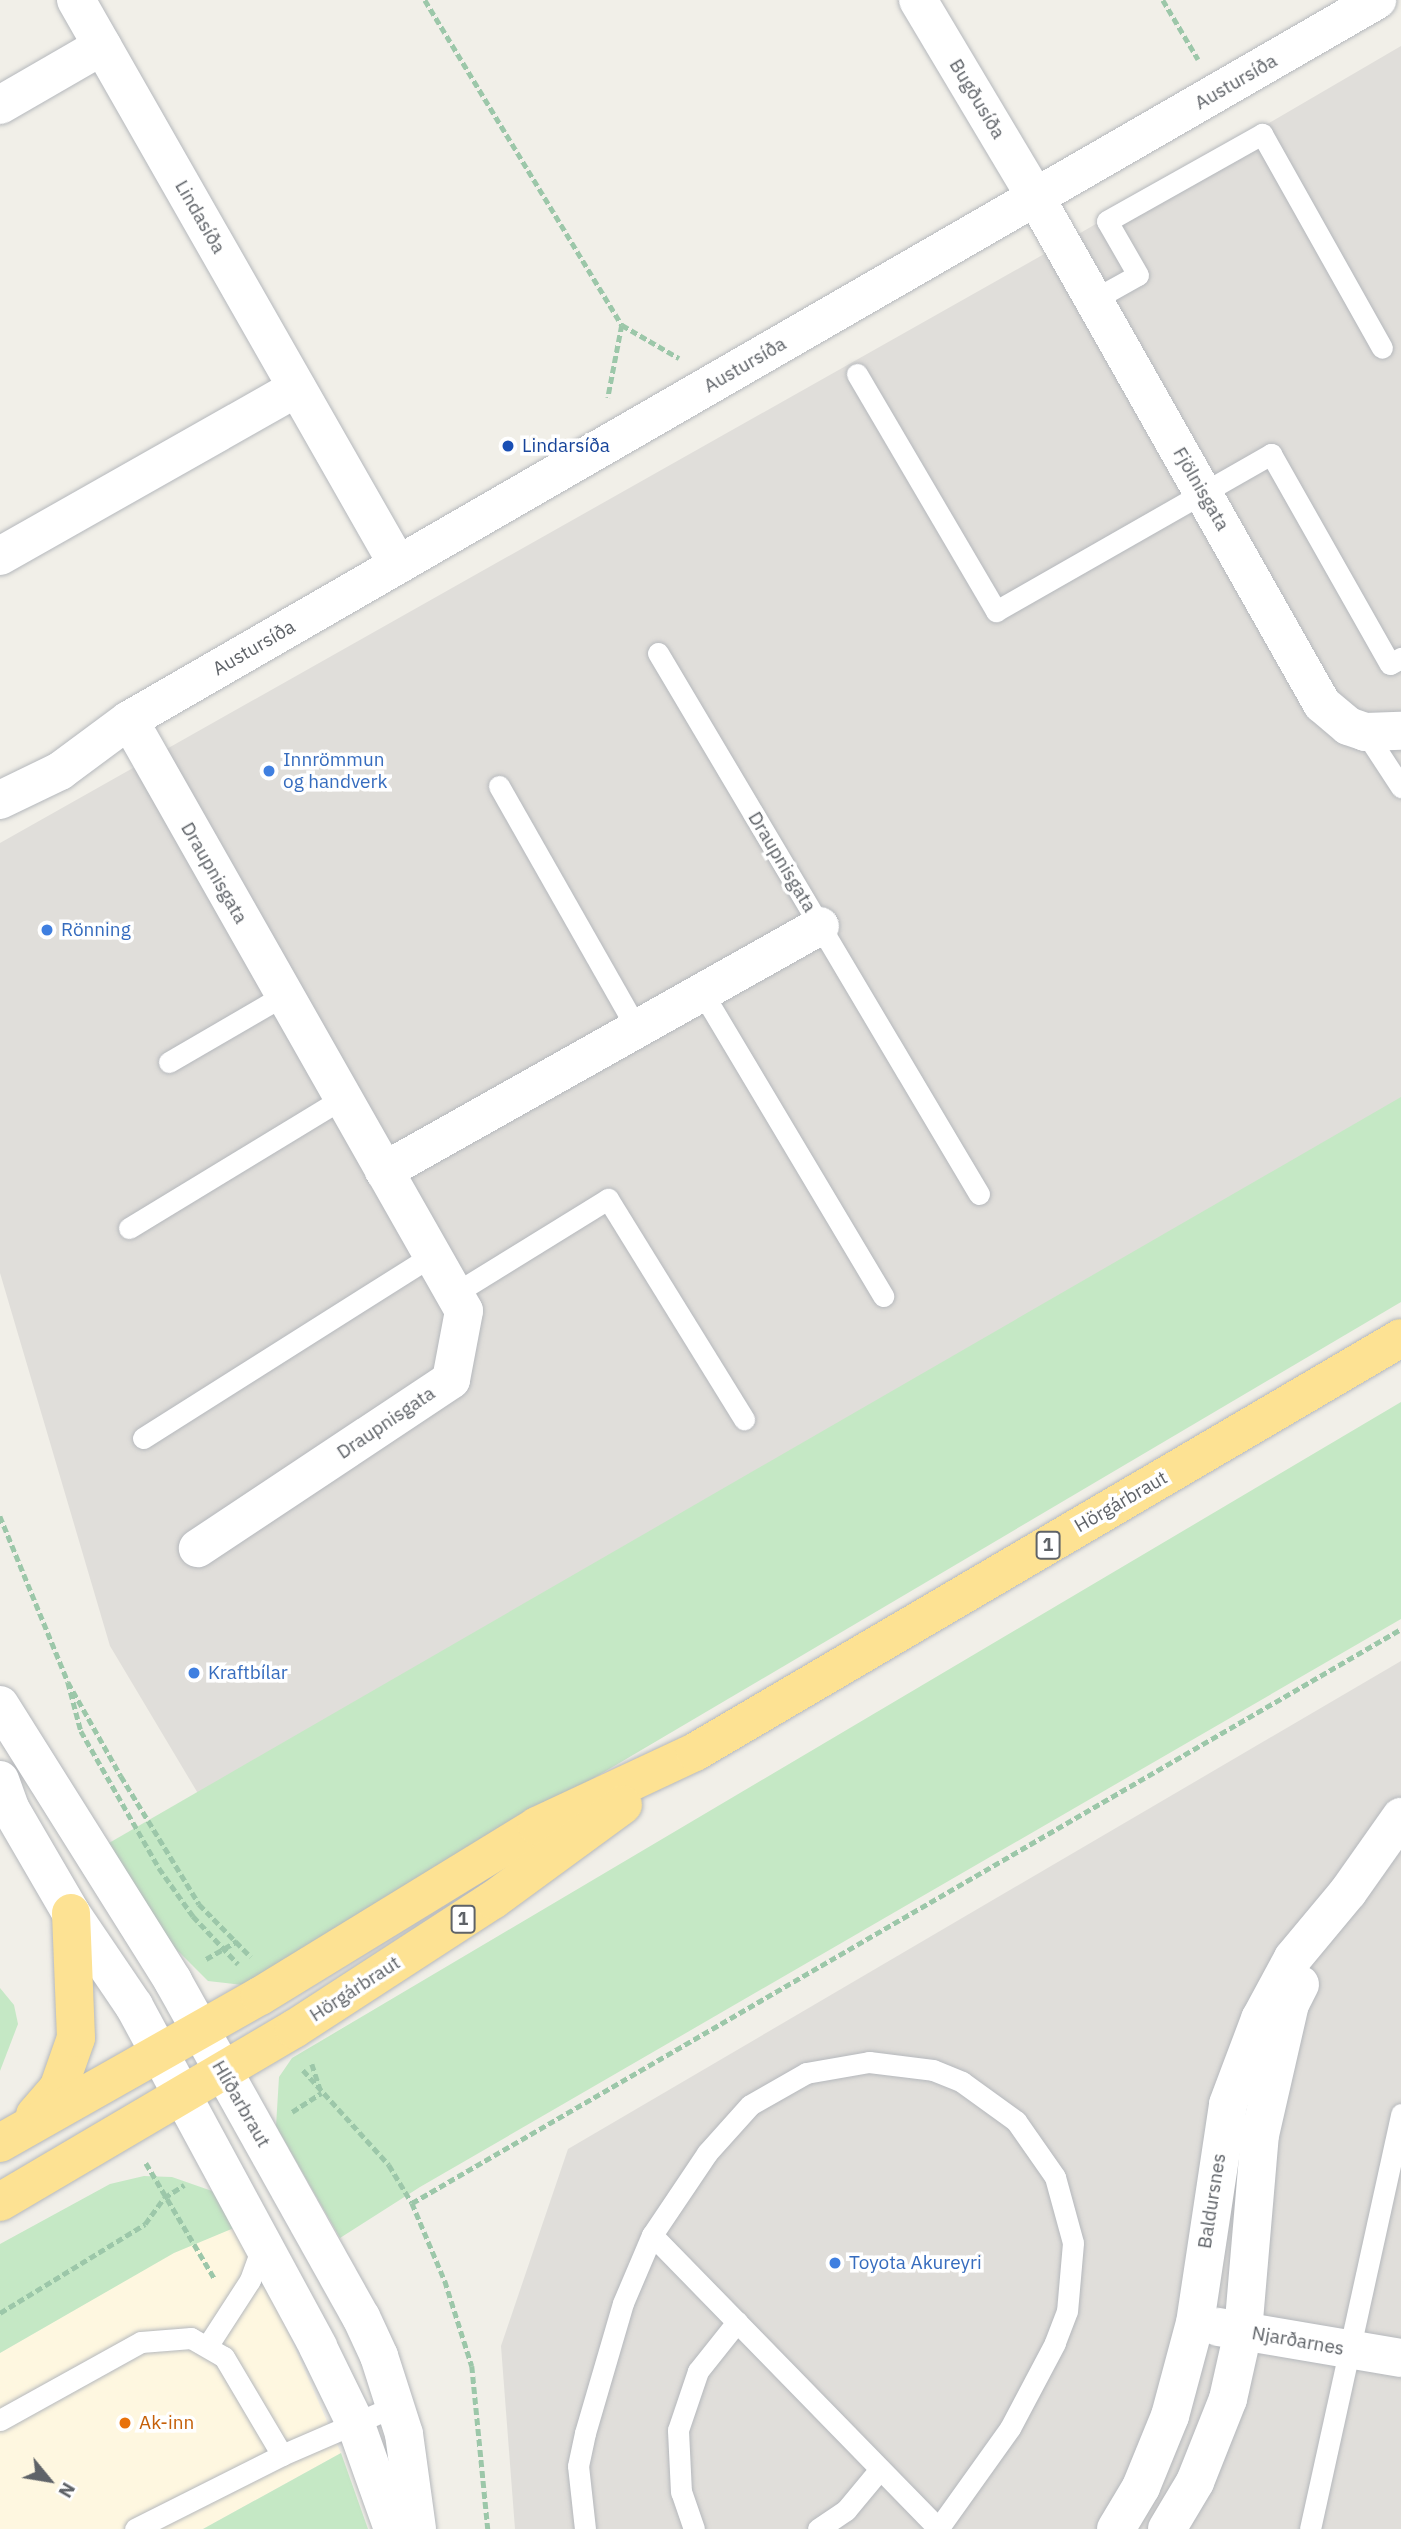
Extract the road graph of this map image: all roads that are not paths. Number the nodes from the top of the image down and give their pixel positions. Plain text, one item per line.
1 (76, 0) edge
2 (918, 0) edge
3 (1377, 0) edge
4 (102, 46) junction
5 (0, 106) edge
6 (1036, 198) junction
7 (1093, 300) junction
8 (1382, 348) dead end
9 (857, 374) dead end
10 (297, 388) junction
11 (1203, 493) junction
12 (0, 556) edge
13 (398, 565) junction
14 (657, 653) dead end
15 (1401, 658) edge
16 (121, 725) junction
17 (1383, 731) edge
18 (0, 771) edge
19 (499, 786) dead end
20 (1401, 787) edge
21 (0, 800) edge
22 (820, 926) junction
23 (702, 992) junction
24 (284, 995) junction
25 (637, 1029) junction
26 (169, 1062) dead end
27 (343, 1098) junction
28 (384, 1171) junction
29 (979, 1194) dead end
30 (129, 1228) dead end
31 (432, 1255) junction
32 (454, 1294) junction
33 (883, 1296) dead end
34 (1401, 1338) edge
35 (744, 1419) dead end
36 (143, 1438) dead end
37 (198, 1548) dead end
38 (0, 1705) edge
39 (695, 1752) junction
40 (0, 1780) edge
41 (1401, 1817) edge
42 (1348, 1892) junction
43 (71, 1913) junction
44 (199, 2031) junction
45 (159, 2054) junction
46 (222, 2072) junction
47 (181, 2095) junction
48 (1401, 2114) edge
49 (9, 2137) edge
50 (0, 2202) edge
51 (652, 2235) junction
52 (263, 2244) junction
53 (737, 2322) junction
54 (1195, 2323) junction
55 (1243, 2332) junction
56 (208, 2345) junction
57 (1349, 2350) junction
58 (1401, 2358) edge
59 (0, 2420) edge
60 (399, 2420) junction
61 (356, 2425) junction
62 (282, 2455) junction
63 (880, 2469) junction
64 (135, 2529) edge
65 (393, 2529) edge
66 (417, 2529) edge
67 (436, 2529) edge
68 (585, 2529) edge
69 (694, 2529) edge
70 (818, 2529) edge
71 (938, 2529) edge
72 (1116, 2529) edge
73 (1167, 2529) edge
74 (1310, 2529) edge

1 - 4 street, Lindasíða
2 - 6 street, Bugðusíða
3 - 6 street, Austursíða
4 - 5 street
4 - 10 street, Lindasíða
6 - 7 street, Fjölnisgata
6 - 13 street, Austursíða
7 - 8 lane
7 - 11 street, Fjölnisgata
9 - 11 lane
10 - 12 street
10 - 13 street, Lindasíða
11 - 15 lane
11 - 17 street, Fjölnisgata
13 - 16 street, Austursíða
14 - 22 lane, Draupnisgata
16 - 18 street, Austursíða
16 - 21 street, Austursíða
16 - 24 street, Draupnisgata
17 - 20 lane
19 - 25 lane
22 - 23 street, Draupnisgata
22 - 29 lane, Draupnisgata
23 - 25 street, Draupnisgata
23 - 33 lane
24 - 26 lane
24 - 27 street, Draupnisgata
25 - 28 street, Draupnisgata
27 - 28 street, Draupnisgata
27 - 30 lane
28 - 31 street, Draupnisgata
31 - 32 street, Draupnisgata
31 - 36 lane
32 - 35 lane
32 - 37 street, Draupnisgata
34 - 39 highway, Hörgárbraut / 1
38 - 44 street, Hlíðarbraut
39 - 44 highway, Hörgárbraut / 1
39 - 46 highway, Hörgárbraut / 1
40 - 43 street
41 - 42 street, Baldursnes
42 - 54 street, Baldursnes
42 - 55 street, Baldursnes
43 - 45 street
43 - 49 highway
44 - 45 highway, Hörgárbraut / 1
44 - 46 street, Hlíðarbraut
45 - 47 street
45 - 49 highway, Hörgárbraut / 1
46 - 47 highway, Hörgárbraut / 1
46 - 60 street, Hlíðarbraut
47 - 50 highway, Hörgárbraut / 1
47 - 52 street
48 - 57 lane
51 - 53 lane
51 - 68 lane
51 - 71 lane
52 - 56 lane
52 - 61 street
53 - 63 lane
53 - 69 lane
54 - 55 street, Njarðarnes
54 - 72 street, Baldursnes
55 - 57 street, Njarðarnes
55 - 73 street, Baldursnes
56 - 59 lane
56 - 62 lane
57 - 58 street, Njarðarnes
57 - 74 lane
60 - 61 lane
60 - 66 street, Hlíðarbraut
60 - 67 street
61 - 62 lane
61 - 65 street
62 - 64 lane
63 - 70 lane
63 - 71 lane

